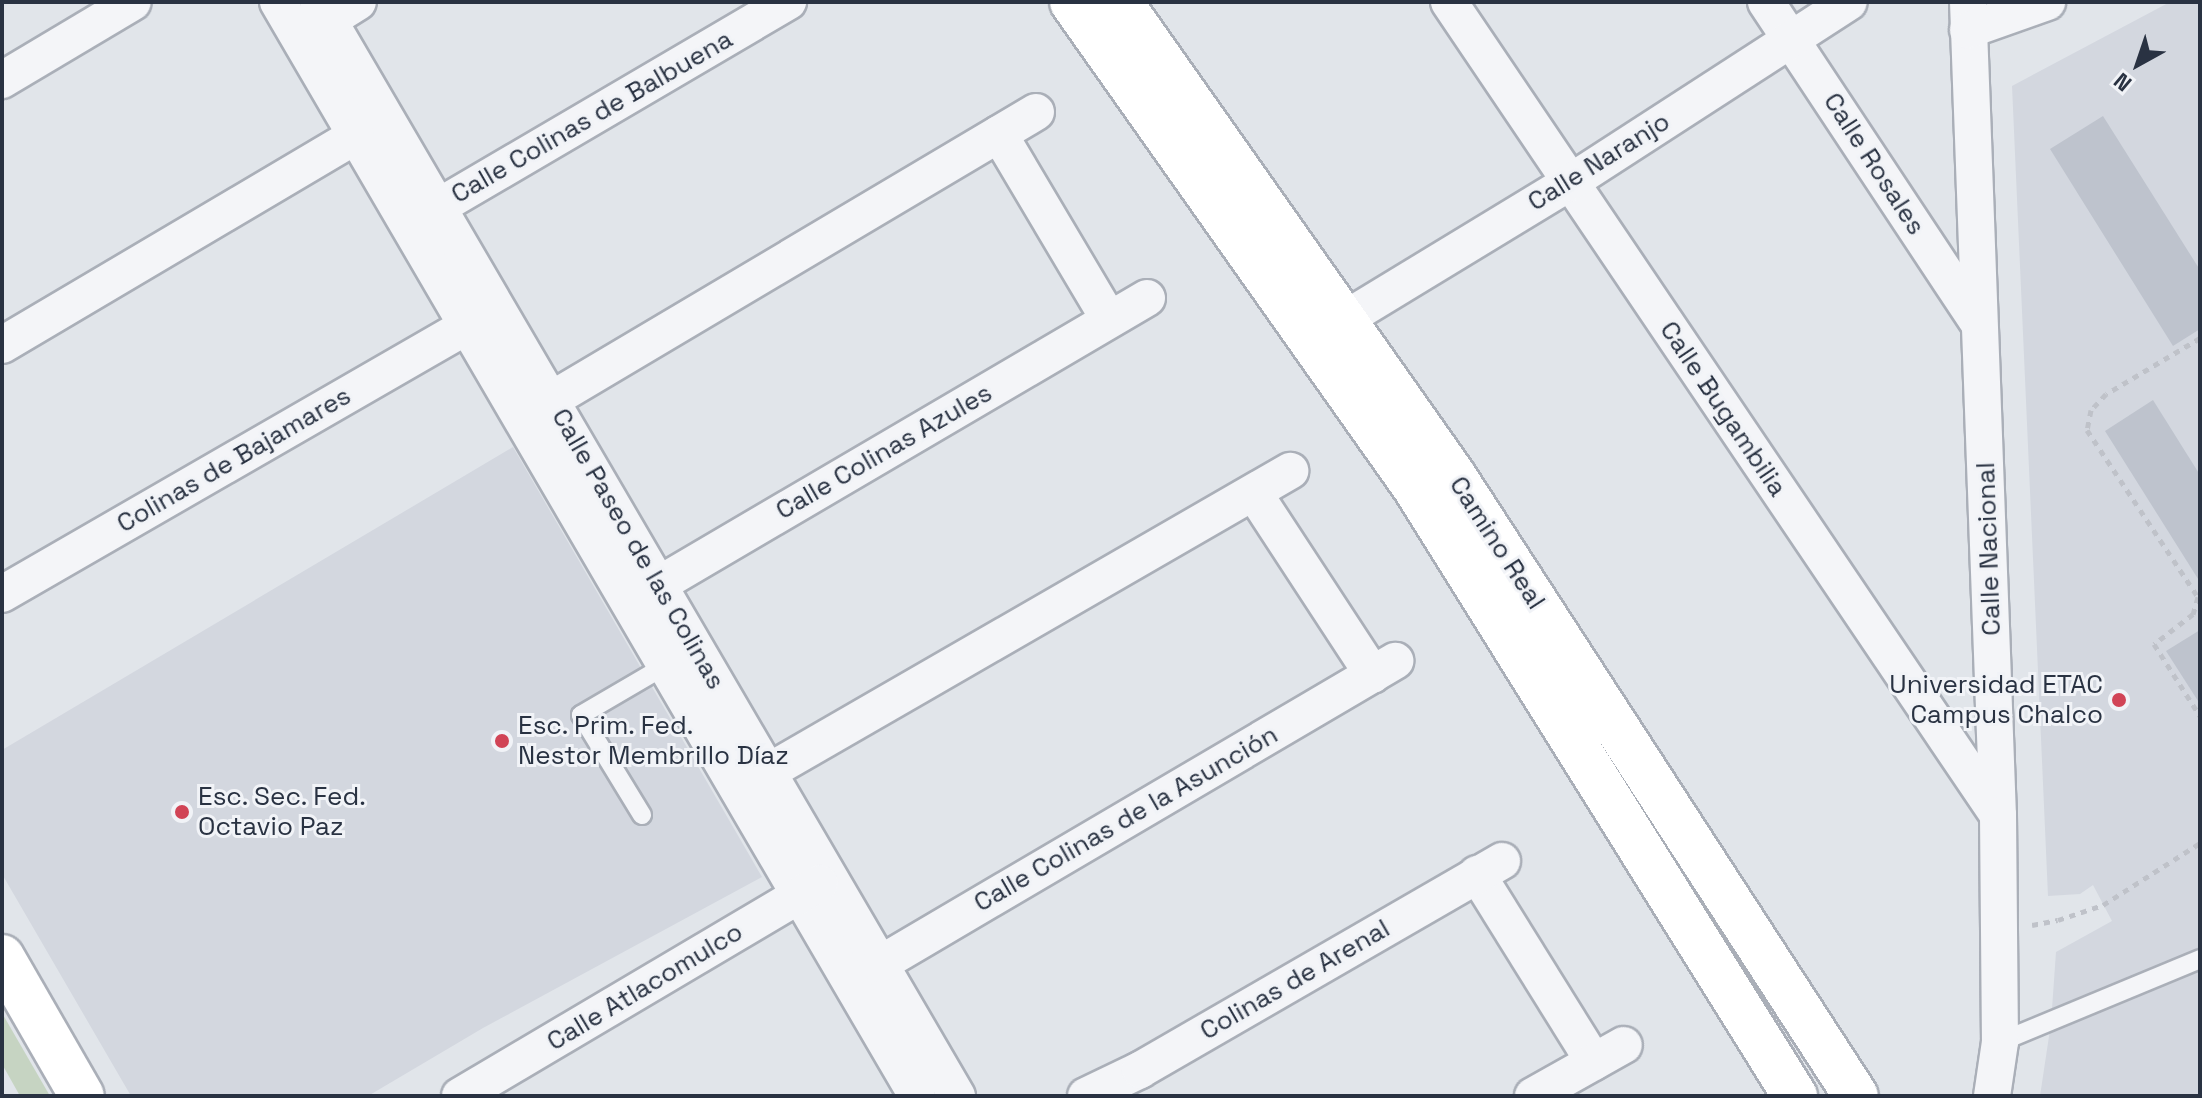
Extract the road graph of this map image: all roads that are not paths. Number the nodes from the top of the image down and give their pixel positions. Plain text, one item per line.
1 (133, 2) edge
2 (278, 2) edge
3 (788, 2) edge
4 (1072, 2) edge
5 (1120, 2) edge
6 (1449, 2) edge
7 (1766, 2) edge
8 (1849, 2) edge
9 (2047, 2) edge
10 (335, 8) edge
11 (1968, 16) edge
12 (1791, 39) junction
13 (2, 80) edge
14 (1036, 112) dead end
15 (999, 134) junction
16 (356, 136) junction
17 (1569, 183) junction
18 (438, 207) junction
19 (1147, 298) dead end
20 (1109, 319) junction
21 (1345, 319) junction
22 (467, 326) junction
23 (1980, 326) junction
24 (2, 345) edge
25 (551, 400) junction
26 (1290, 471) dead end
27 (1254, 493) junction
28 (658, 585) junction
29 (2, 594) edge
30 (665, 666) junction
31 (768, 772) junction
32 (642, 815) dead end
33 (1998, 815) junction
34 (814, 886) junction
35 (2, 957) edge
36 (2200, 959) edge
37 (880, 964) junction
38 (2000, 1042) junction
39 (910, 1094) edge
40 (82, 1096) edge
41 (460, 1096) edge
42 (957, 1096) edge
43 (1086, 1096) edge
44 (1533, 1096) edge
45 (1795, 1096) edge
46 (1856, 1096) edge
47 (1992, 1096) edge

1 - 13 street
2 - 16 street, Calle Paseo de las Colinas
3 - 18 street, Calle Colinas de Balbuena
4 - 45 street, Camino Real
5 - 21 street, Camino Real
6 - 17 street, Calle Bugambilia
7 - 12 street, Calle Rosales
8 - 12 street, Calle Naranjo
9 - 11 street
10 - 18 street, Calle Paseo de las Colinas
11 - 23 street, Calle Nacional
12 - 17 street, Calle Naranjo
12 - 23 street, Calle Rosales
14 - 15 street
15 - 20 street
15 - 25 street
16 - 22 street, Calle Paseo de las Colinas
16 - 24 street
17 - 21 street, Calle Naranjo
17 - 33 street, Calle Bugambilia
18 - 25 street, Calle Paseo de las Colinas
19 - 20 street, Calle Colinas Azules
20 - 28 street, Calle Colinas Azules
21 - 46 street, Camino Real
22 - 29 street, Colinas de Bajamares
22 - 30 street, Calle Paseo de las Colinas
23 - 33 street, Calle Nacional
25 - 28 street, Calle Paseo de las Colinas
26 - 27 street
27 - 31 street
27 - 37 street, Calle Colinas de la Asunción
28 - 31 street, Calle Paseo de las Colinas
30 - 32 lane
30 - 34 street, Calle Paseo de las Colinas
31 - 34 street, Calle Paseo de las Colinas
33 - 38 street, Calle Nacional
34 - 37 street, Calle Paseo de las Colinas
34 - 39 street, Calle Paseo de las Colinas
34 - 41 street, Calle Atlacomulco
35 - 40 street
36 - 38 lane
37 - 42 street, Calle Paseo de las Colinas
38 - 47 street, Calle Nacional
43 - 44 street, Colinas de Arenal

